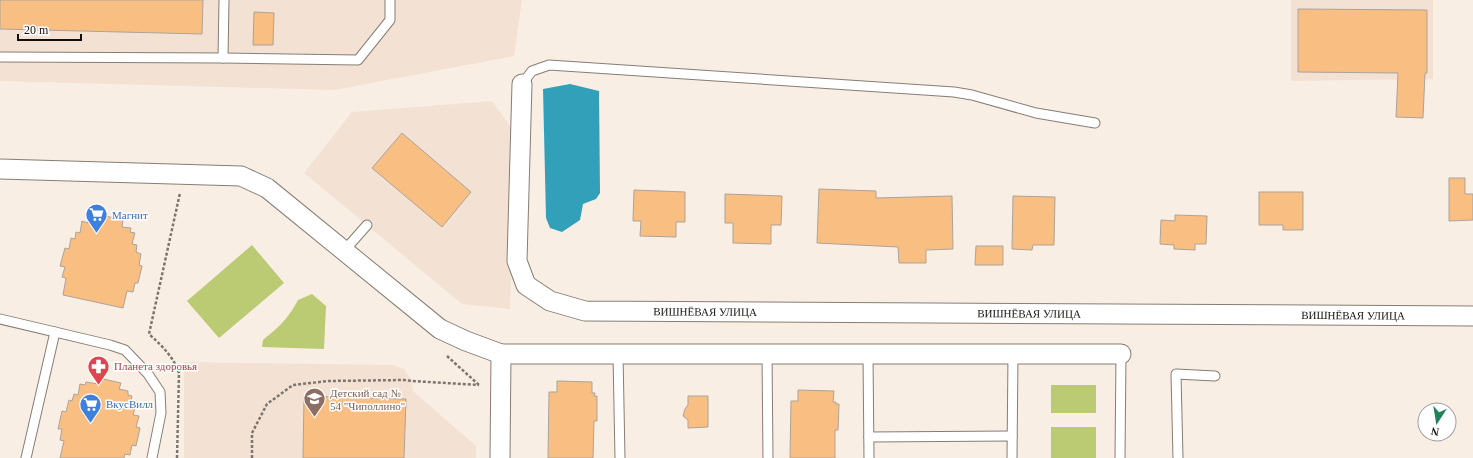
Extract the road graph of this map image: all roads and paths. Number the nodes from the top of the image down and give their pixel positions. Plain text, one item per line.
1 (224, 0) edge
2 (390, 0) edge
3 (0, 57) edge
4 (222, 58) junction
5 (522, 84) joint
6 (1095, 123) dead end
7 (0, 169) edge
8 (181, 188) dead end
9 (367, 225) dead end
10 (344, 251) junction
11 (1473, 316) edge
12 (0, 319) edge
13 (55, 332) junction
14 (501, 354) junction
15 (618, 354) junction
16 (767, 354) junction
17 (868, 354) junction
18 (1012, 354) junction
19 (1121, 354) joint
20 (447, 356) dead end
21 (1215, 376) dead end
22 (1012, 436) junction
23 (868, 437) junction
24 (26, 458) edge
25 (152, 458) edge
26 (177, 458) edge
27 (252, 458) edge
28 (500, 458) edge
29 (620, 458) edge
30 (768, 458) edge
31 (869, 458) edge
32 (1012, 458) edge
33 (1120, 458) edge
34 (1178, 458) edge

1 - 4 lane
2 - 4 lane
3 - 4 lane
5 - 6 lane
5 - 11 street, ВИШНЁВАЯ УЛИЦА
7 - 10 street
8 - 26 path
9 - 10 lane
10 - 14 street
12 - 13 lane
13 - 24 lane
13 - 25 lane
14 - 15 street
14 - 28 street
15 - 16 street
15 - 29 lane
16 - 17 street
16 - 30 lane
17 - 18 street
17 - 23 lane
18 - 19 street
18 - 22 lane
19 - 33 lane
20 - 27 path
21 - 34 lane
22 - 23 lane
22 - 32 lane
23 - 31 lane

